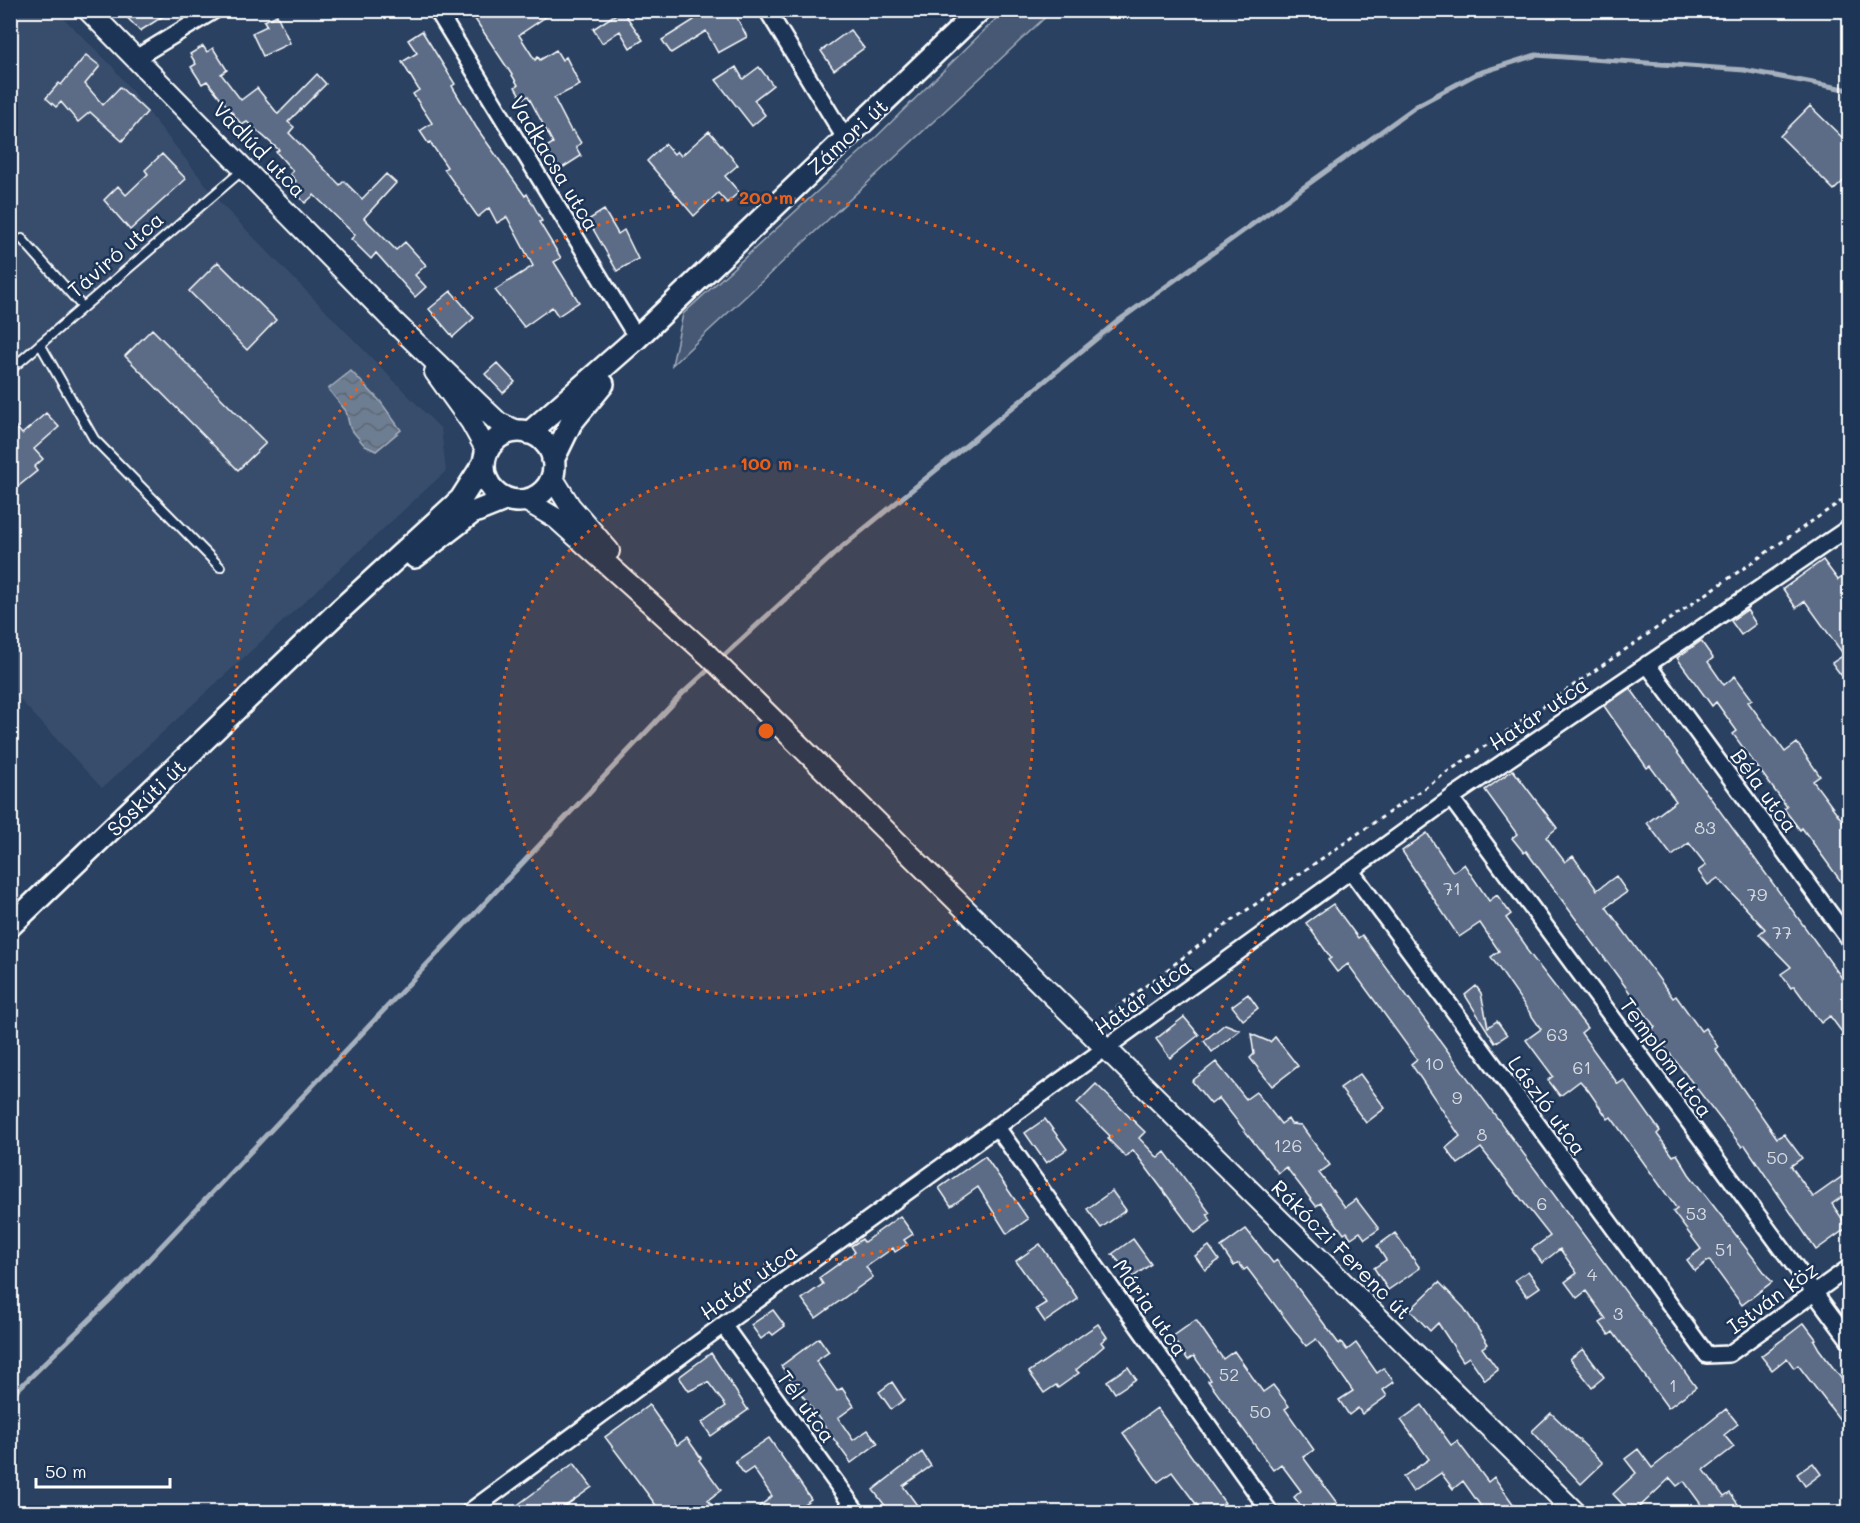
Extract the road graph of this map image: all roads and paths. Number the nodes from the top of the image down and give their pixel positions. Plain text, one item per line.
1 (88, 10) edge
2 (215, 10) edge
3 (437, 10) edge
4 (767, 10) edge
5 (980, 10) edge
6 (136, 58) junction
7 (844, 138) junction
8 (245, 168) junction
9 (22, 239) dead end
10 (82, 306) junction
11 (395, 323) junction
12 (637, 338) junction
13 (40, 344) junction
14 (10, 370) edge
15 (523, 432) junction
16 (485, 457) junction
17 (552, 469) junction
18 (1850, 495) edge
19 (516, 500) junction
20 (1847, 535) edge
21 (220, 567) dead end
22 (652, 603) junction
23 (1647, 664) junction
24 (281, 669) junction
25 (1451, 798) junction
26 (1351, 871) junction
27 (10, 926) edge
28 (1850, 940) edge
29 (1081, 1025) junction
30 (1105, 1048) junction
31 (996, 1126) junction
32 (1850, 1267) edge
33 (1814, 1293) junction
34 (723, 1325) junction
35 (1850, 1341) edge
36 (1716, 1356) joint
37 (469, 1512) edge
38 (857, 1512) edge
39 (1270, 1512) edge
40 (1575, 1512) edge

1 - 6 street, Vadlúd utca
2 - 6 street
3 - 12 street, Vadkacsa utca
4 - 7 street
5 - 7 main road, Zámori út
6 - 8 street, Vadlúd utca
7 - 12 main road, Zámori út
8 - 10 lane, Táviró utca
8 - 11 street, Vadlúd utca
9 - 10 lane
10 - 13 lane, Táviró utca
11 - 15 street, Vadlúd utca
11 - 16 street, Vadlúd utca
12 - 15 main road, Zámori út
12 - 17 main road, Zámori út
13 - 14 lane, Táviró utca
13 - 21 lane
15 - 16 main road
15 - 17 main road
16 - 19 main road
16 - 24 main road, Sóskúti út
17 - 19 main road
17 - 22 street
18 - 29 path
19 - 22 street
19 - 24 main road, Sóskúti út
20 - 23 street, Határ utca
22 - 29 street, Rákóczi Ferenc út
23 - 25 street, Határ utca
23 - 28 street, Béla utca
24 - 27 main road, Sóskúti út
25 - 26 street, Határ utca
25 - 33 street, Templom utca
26 - 30 street, Határ utca
26 - 36 street, László utca
29 - 30 street, Rákóczi Ferenc út
30 - 31 street, Határ utca
30 - 40 street, Rákóczi Ferenc út
31 - 34 street, Határ utca
31 - 39 street, Mária utca
32 - 33 street, István köz
33 - 35 street, Templom utca
33 - 36 street, István köz
34 - 37 street, Határ utca
34 - 38 street, Tél utca

